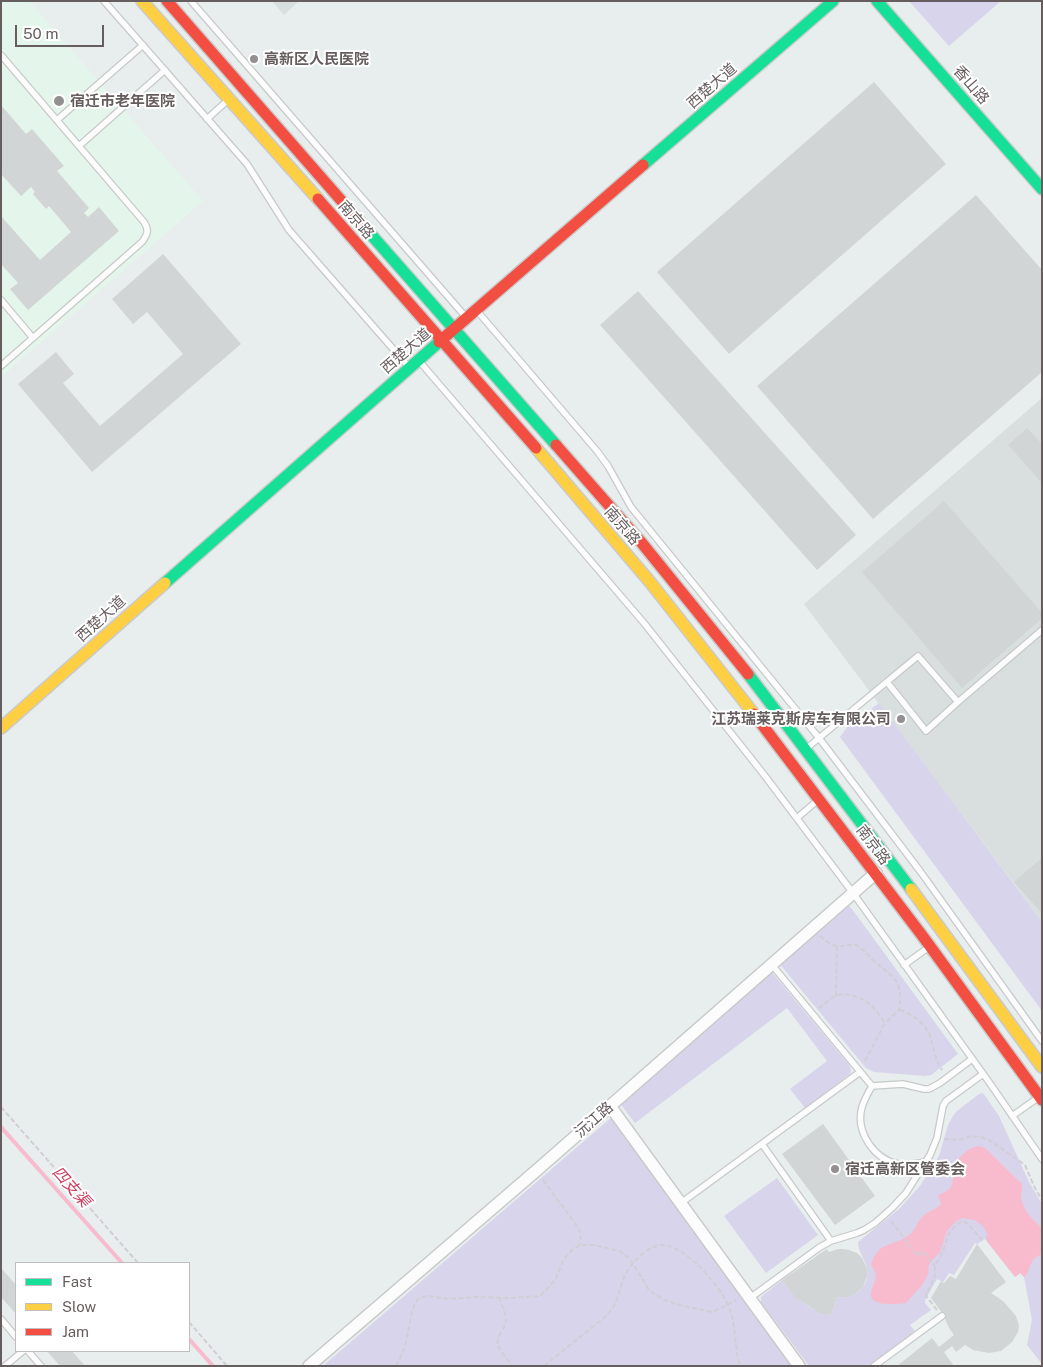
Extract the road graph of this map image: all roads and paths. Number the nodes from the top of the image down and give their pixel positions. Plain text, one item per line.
1 (104, 1) edge
2 (142, 1) edge
3 (167, 1) edge
4 (191, 1) edge
5 (833, 1) edge
6 (877, 1) edge
7 (143, 45) junction
8 (1, 55) edge
9 (165, 70) junction
10 (229, 99) junction
11 (207, 119) junction
12 (57, 120) junction
13 (79, 146) junction
14 (1042, 188) edge
15 (1, 300) edge
16 (476, 310) junction
17 (466, 318) junction
18 (454, 328) junction
19 (33, 338) junction
20 (442, 340) junction
21 (414, 364) junction
22 (1, 366) edge
23 (1042, 630) edge
24 (887, 682) junction
25 (958, 702) junction
26 (1, 728) edge
27 (819, 738) junction
28 (805, 749) junction
29 (820, 799) junction
30 (797, 818) junction
31 (876, 873) junction
32 (853, 893) junction
33 (813, 929) junction
34 (837, 946) junction
35 (930, 946) junction
36 (772, 965) junction
37 (904, 965) junction
38 (836, 996) junction
39 (900, 1010) junction
40 (812, 1013) junction
41 (885, 1023) junction
42 (1042, 1041) edge
43 (972, 1059) junction
44 (1042, 1067) edge
45 (860, 1072) junction
46 (983, 1074) junction
47 (947, 1078) junction
48 (872, 1086) junction
49 (1040, 1099) edge
50 (610, 1106) junction
51 (1, 1107) edge
52 (1012, 1116) junction
53 (937, 1138) junction
54 (762, 1144) junction
55 (1042, 1159) edge
56 (926, 1162) junction
57 (537, 1170) junction
58 (1042, 1200) edge
59 (681, 1203) junction
60 (886, 1214) junction
61 (982, 1240) dead end
62 (831, 1241) junction
63 (580, 1245) junction
64 (137, 1262) edge
65 (632, 1263) junction
66 (935, 1266) junction
67 (748, 1296) junction
68 (499, 1297) junction
69 (728, 1305) junction
70 (942, 1316) joint
71 (1, 1319) edge
72 (190, 1323) edge
73 (15, 1336) edge
74 (22, 1352) edge
75 (29, 1352) edge
76 (5, 1366) edge
77 (41, 1366) edge
78 (227, 1366) edge
79 (309, 1366) edge
80 (396, 1366) edge
81 (513, 1366) edge
82 (544, 1366) edge
83 (741, 1366) edge
84 (798, 1366) edge
85 (874, 1366) edge

1 - 7 lane
2 - 10 main road, 南京路
3 - 18 main road, 南京路
4 - 17 lane
5 - 16 main road, 西楚大道
6 - 14 main road, 香山路
7 - 9 lane
7 - 12 lane
8 - 12 lane
9 - 11 lane
9 - 13 lane
10 - 11 lane
10 - 20 main road, 南京路
11 - 21 lane
12 - 13 lane
13 - 19 lane
15 - 19 lane
16 - 17 main road, 西楚大道
16 - 27 lane
17 - 18 main road, 西楚大道
18 - 20 main road, 西楚大道
18 - 28 main road, 南京路
19 - 22 lane
20 - 21 main road, 西楚大道
20 - 29 main road, 南京路
21 - 26 main road, 西楚大道
21 - 30 lane
23 - 25 lane
24 - 25 lane
24 - 25 lane
24 - 27 lane
27 - 28 lane
27 - 42 lane
28 - 44 main road, 南京路
29 - 30 lane
29 - 31 main road, 南京路
30 - 32 lane
31 - 32 street, 沅江路
31 - 35 main road, 南京路
32 - 33 street, 沅江路
32 - 37 lane
33 - 34 path
33 - 36 street, 沅江路
34 - 38 path
34 - 39 path
35 - 37 lane
35 - 49 main road, 南京路
36 - 40 lane
36 - 50 street, 沅江路
37 - 43 lane
38 - 40 path
38 - 41 path
39 - 41 path
39 - 47 path
40 - 45 lane
41 - 45 path
43 - 46 lane
43 - 47 lane
45 - 48 lane
45 - 54 lane
46 - 52 lane
46 - 53 lane
47 - 48 lane
48 - 56 lane
49 - 52 lane
50 - 57 street, 沅江路
50 - 59 street
51 - 64 path
52 - 55 lane
53 - 56 lane
53 - 58 path
54 - 59 lane
54 - 62 lane
56 - 60 lane
57 - 63 path
57 - 79 street, 沅江路
59 - 67 street
60 - 62 lane
60 - 66 path
61 - 66 path
62 - 67 lane
63 - 65 path
63 - 68 path
65 - 69 path
65 - 69 path
65 - 82 path
66 - 70 path
67 - 69 path
67 - 84 street
68 - 80 path
68 - 81 path
69 - 83 path
70 - 85 lane
71 - 73 lane
72 - 78 path
74 - 76 lane
75 - 77 lane

